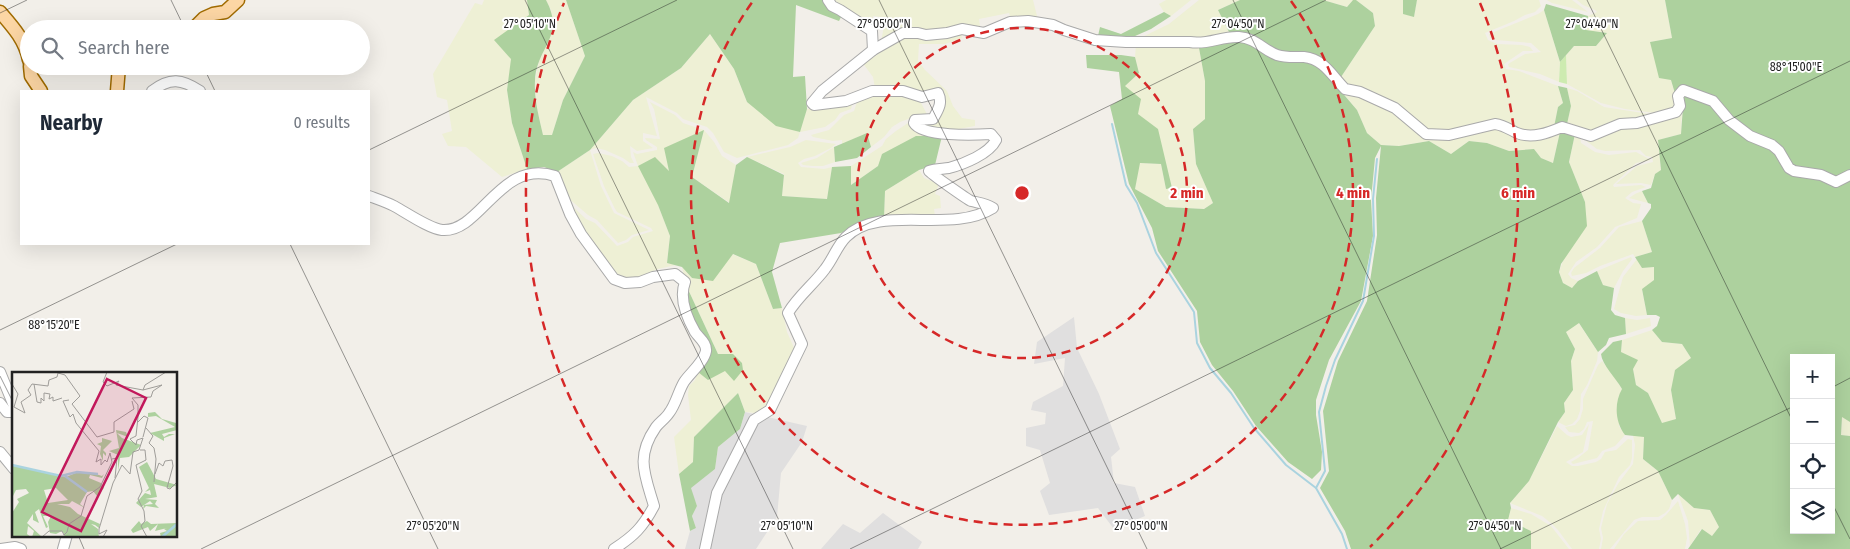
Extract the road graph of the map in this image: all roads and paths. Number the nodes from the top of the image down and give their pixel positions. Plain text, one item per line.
1 (238, 0) edge
2 (828, 0) edge
3 (0, 12) edge
4 (202, 20) edge
5 (20, 36) edge
6 (873, 50) junction
7 (32, 75) edge
8 (118, 75) edge
9 (40, 90) edge
10 (117, 90) edge
11 (154, 90) edge
12 (198, 90) edge
13 (1850, 175) edge
14 (370, 196) edge
15 (0, 372) edge
16 (0, 403) edge
17 (12, 403) edge
18 (12, 411) edge
19 (0, 452) edge
20 (12, 467) edge
21 (67, 536) edge
22 (1, 549) edge
23 (21, 549) edge
24 (63, 549) edge
25 (614, 549) edge
26 (705, 549) edge

1 - 4 main road
2 - 6 street
3 - 5 main road
6 - 13 street
6 - 26 street
7 - 9 main road
8 - 10 main road
11 - 12 street
14 - 25 street
15 - 17 street
16 - 18 street
19 - 20 street
21 - 24 street
22 - 23 street

